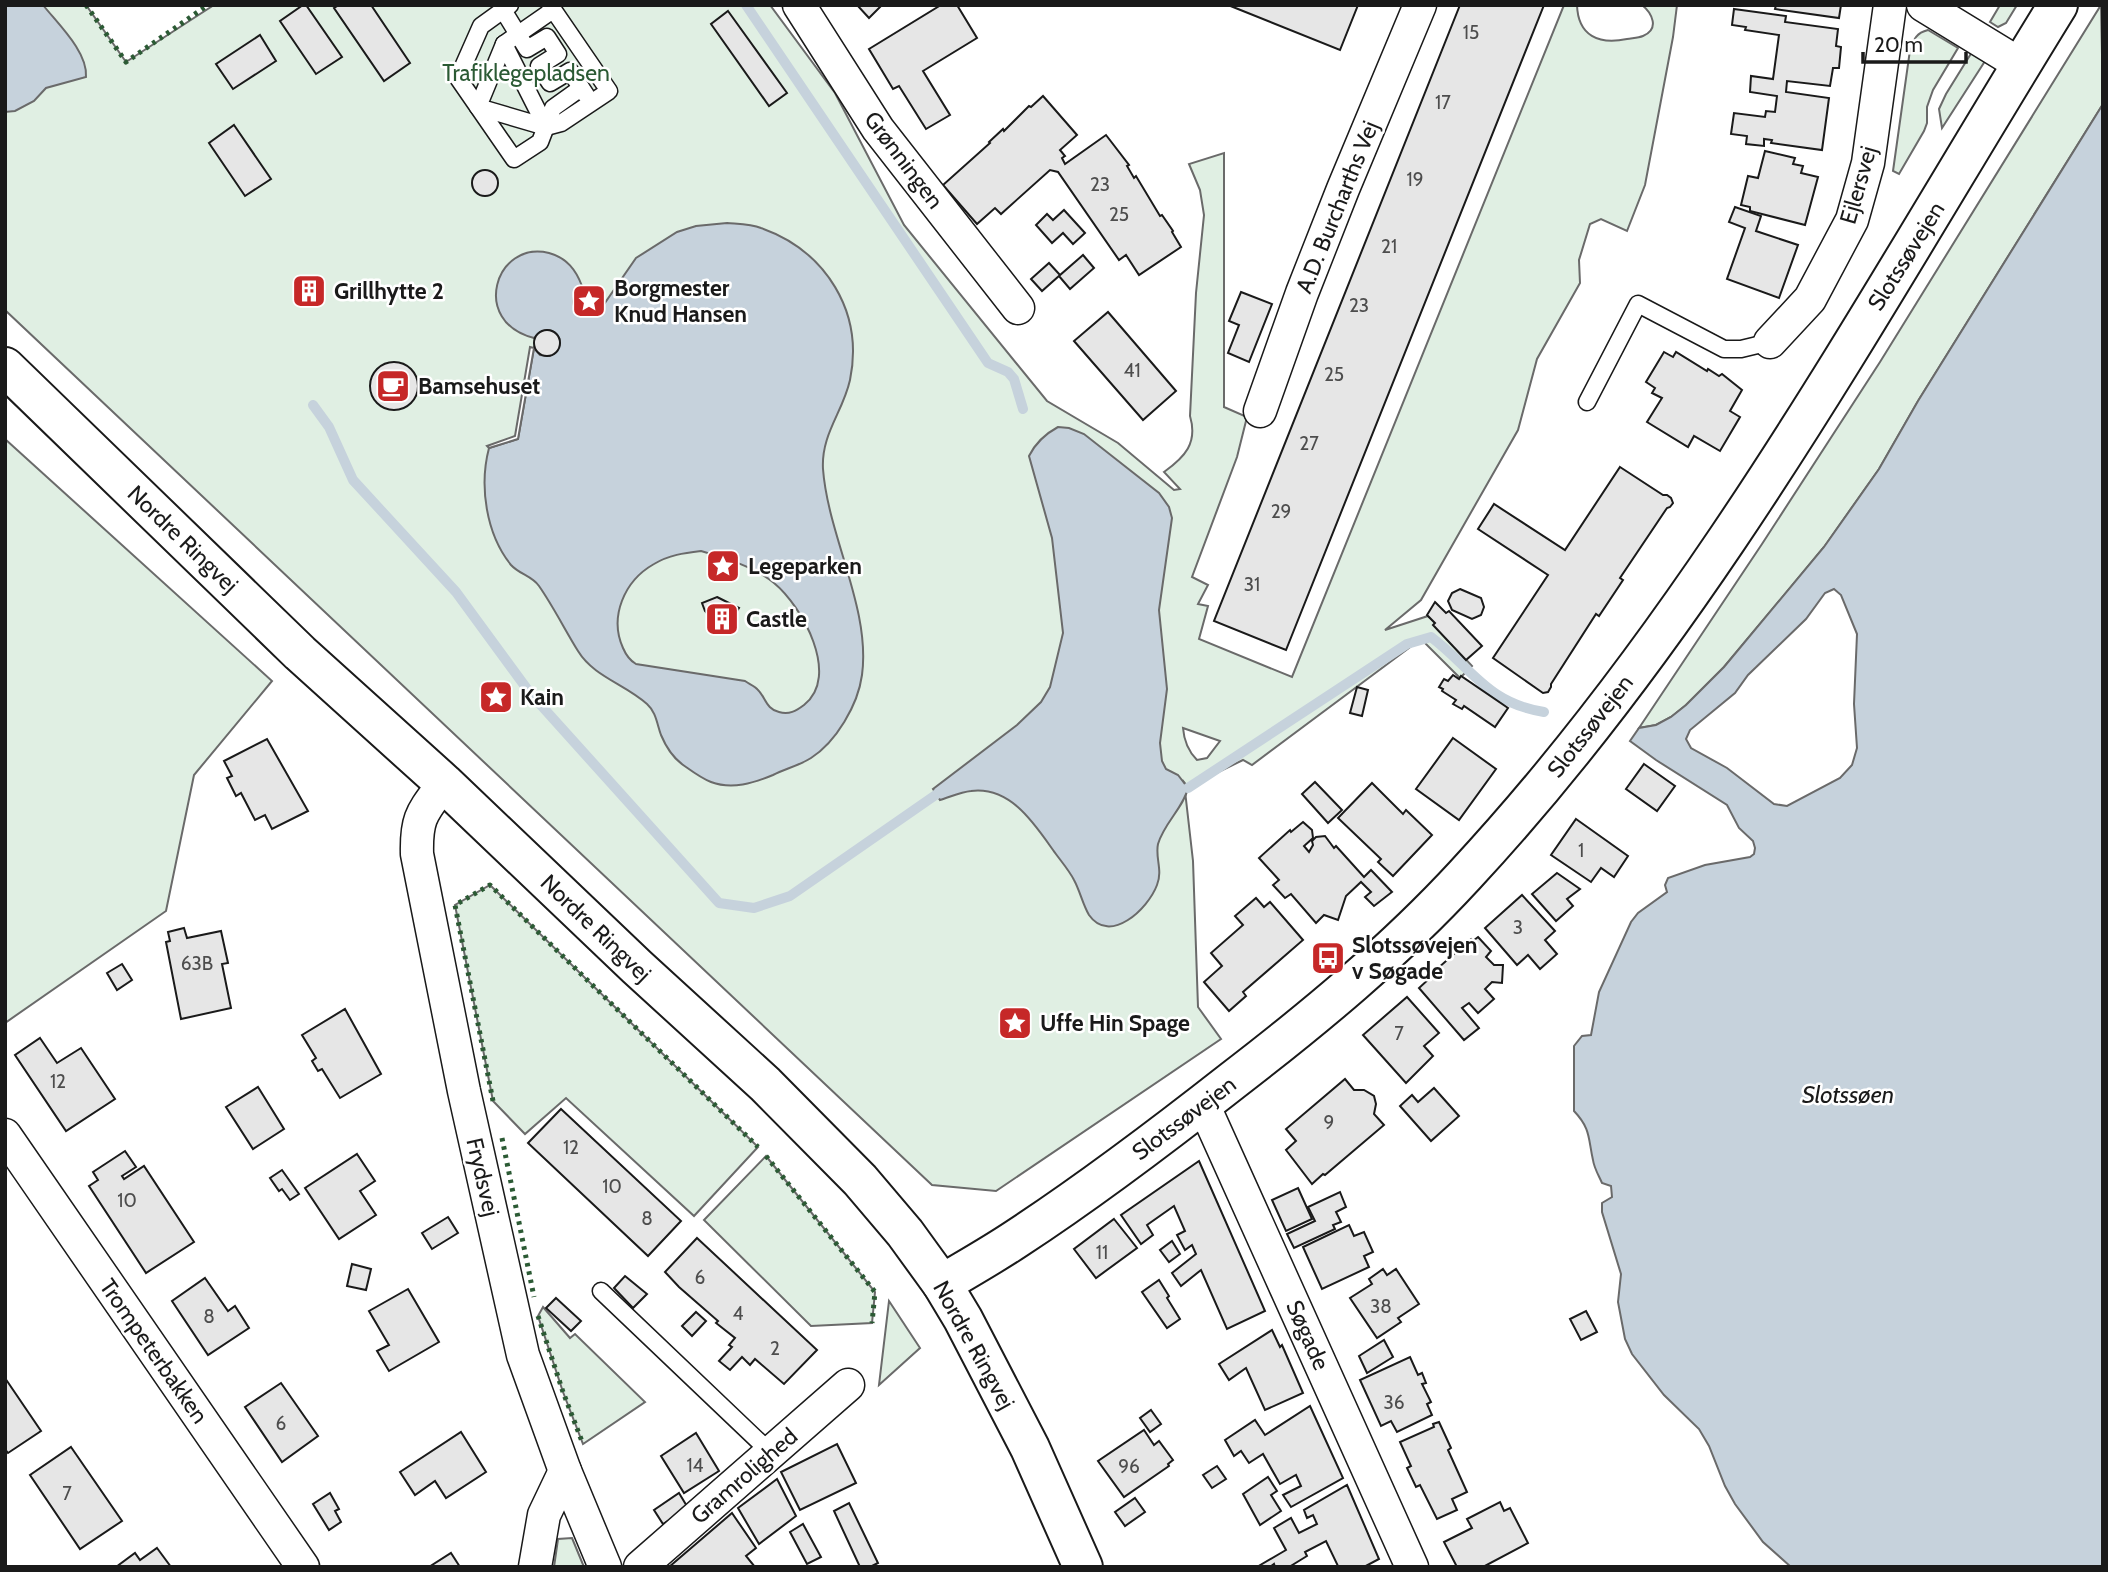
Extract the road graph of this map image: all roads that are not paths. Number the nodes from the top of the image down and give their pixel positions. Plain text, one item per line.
1 (799, 5) edge
2 (1420, 5) edge
3 (1891, 5) edge
4 (1923, 5) edge
5 (2058, 5) edge
6 (506, 8) edge
7 (552, 8) edge
8 (511, 39) junction
9 (2021, 65) junction
10 (597, 74) junction
11 (581, 87) junction
12 (590, 103) junction
13 (478, 107) junction
14 (546, 127) junction
15 (1018, 308) dead end
16 (1770, 342) joint
17 (5, 368) edge
18 (1587, 402) dead end
19 (1260, 411) dead end
20 (444, 783) junction
21 (1203, 1104) junction
22 (5, 1135) edge
23 (942, 1284) junction
24 (601, 1291) dead end
25 (848, 1385) dead end
26 (770, 1452) junction
27 (565, 1471) junction
28 (303, 1567) edge
29 (536, 1567) edge
30 (605, 1567) edge
31 (640, 1567) edge
32 (1083, 1567) edge
33 (1412, 1567) edge

1 - 15 street, Grønningen
2 - 19 street, A.D. Burcharths Vej
3 - 16 street, Ejlersvej
4 - 9 street
5 - 9 main road, Slotssøvejen
6 - 8 lane
6 - 13 lane
7 - 8 lane
7 - 10 lane
8 - 11 lane
8 - 13 lane
8 - 14 lane
9 - 21 main road, Slotssøvejen
10 - 11 lane
10 - 12 lane
11 - 12 lane
11 - 14 lane
12 - 14 lane
13 - 14 lane
13 - 14 lane
16 - 18 lane
17 - 20 main road, Nordre Ringvej
20 - 23 main road, Nordre Ringvej
20 - 27 street, Frydsvej
21 - 23 main road, Slotssøvejen
21 - 33 street, Søgade
22 - 28 street, Trompeterbakken
23 - 32 main road, Nordre Ringvej
24 - 26 lane
25 - 26 street, Gramrolighed
26 - 31 street, Gramrolighed
27 - 29 street
27 - 30 street, Frydsvej

